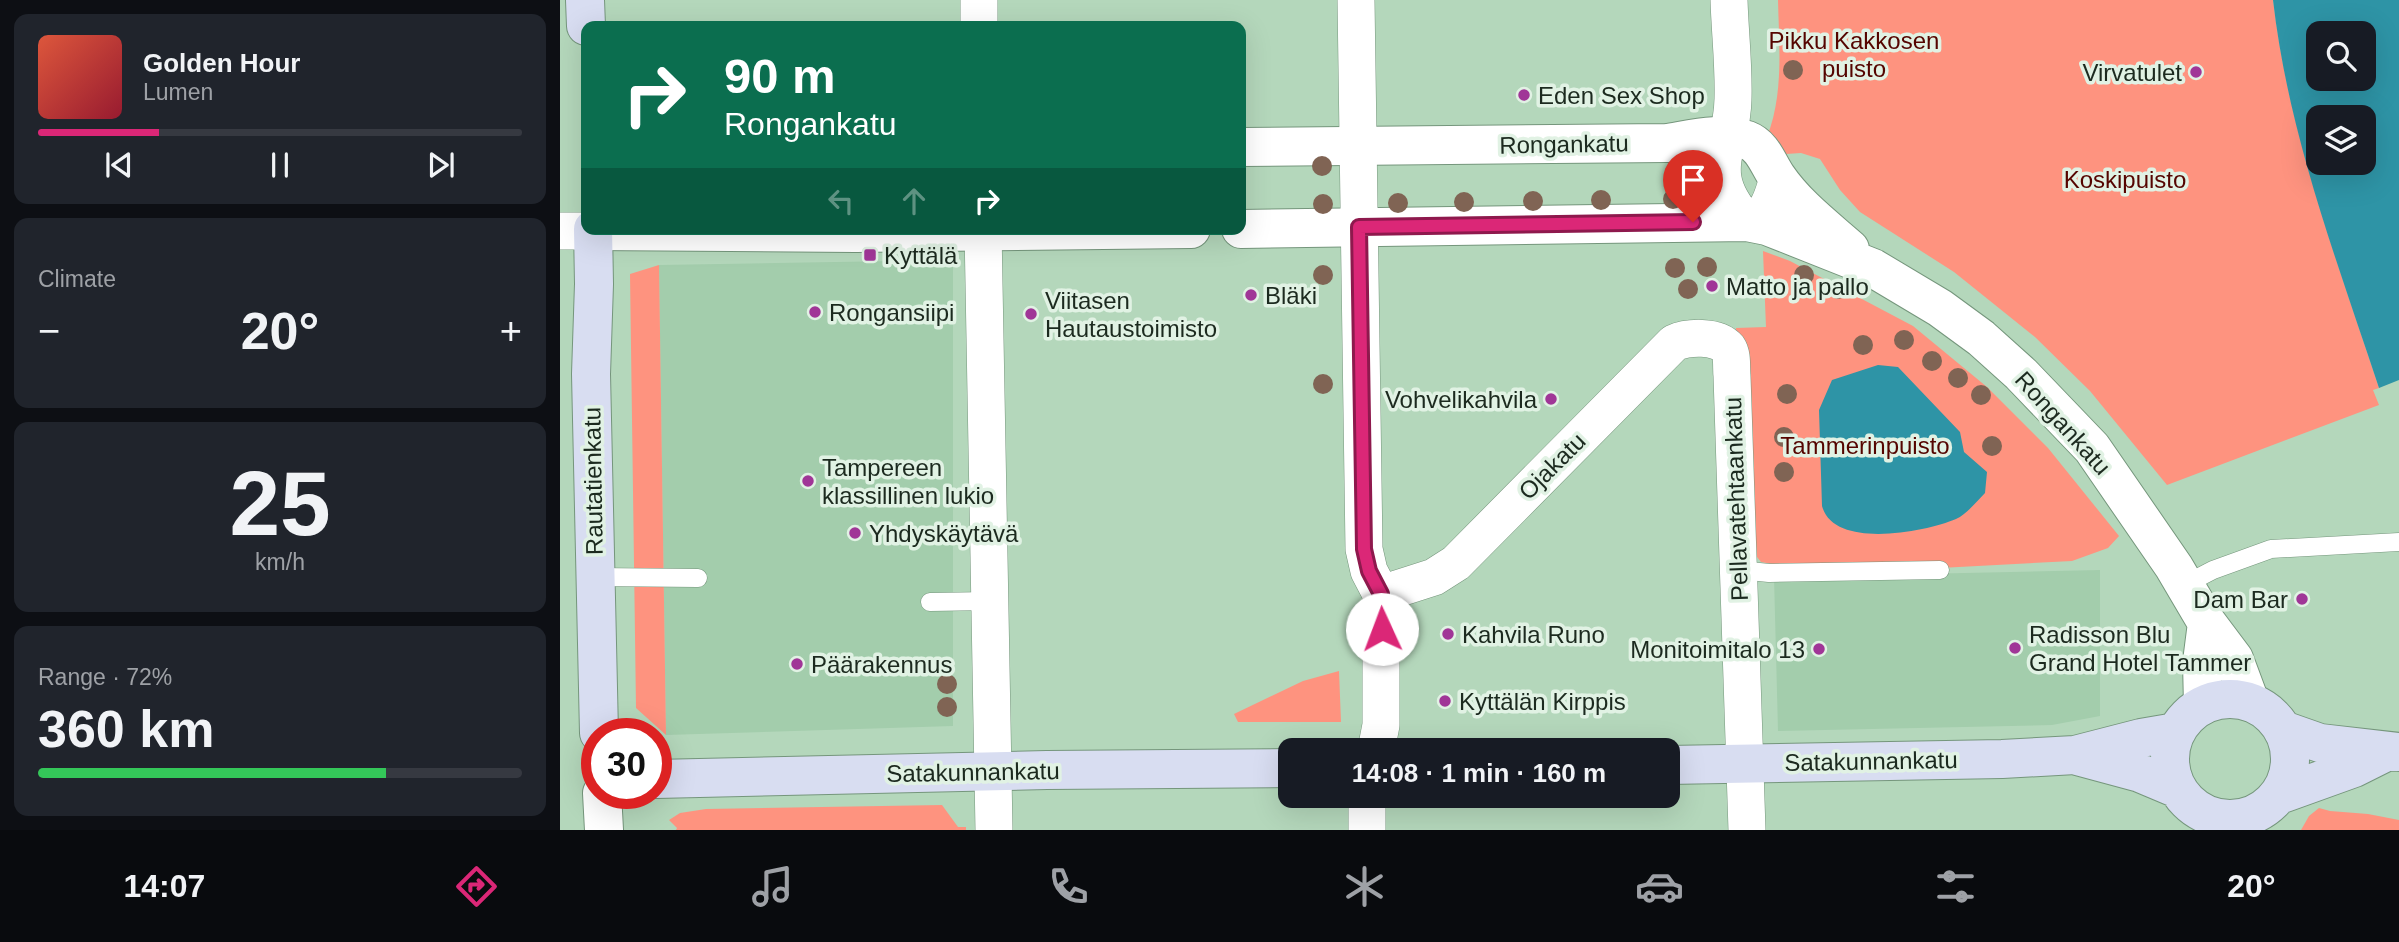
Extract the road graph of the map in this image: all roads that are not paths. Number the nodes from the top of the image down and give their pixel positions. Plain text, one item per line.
1 (585, 0) edge
2 (979, 0) edge
3 (1356, 0) edge
4 (1729, 0) edge
5 (586, 21) edge
6 (979, 21) edge
7 (1729, 126) junction
8 (1357, 146) junction
9 (1246, 147) edge
10 (1778, 179) junction
11 (1747, 222) junction
12 (1359, 227) junction
13 (1246, 229) edge
14 (583, 235) edge
15 (983, 235) edge
16 (1873, 268) junction
17 (1718, 341) joint
18 (2399, 542) edge
19 (1739, 570) junction
20 (1940, 570) dead end
21 (595, 577) junction
22 (698, 578) dead end
23 (2186, 584) junction
24 (1381, 594) junction
25 (990, 601) junction
26 (930, 602) dead end
27 (2207, 623) junction
28 (2250, 702) junction
29 (2203, 705) junction
30 (599, 718) edge
31 (2283, 730) junction
32 (2176, 732) junction
33 (1378, 738) edge
34 (2392, 752) edge
35 (2075, 755) junction
36 (1745, 764) junction
37 (1680, 765) edge
38 (1278, 768) edge
39 (993, 771) junction
40 (672, 779) edge
41 (1367, 808) edge
42 (2190, 808) edge
43 (602, 809) edge
44 (2261, 813) edge
45 (604, 830) edge
46 (994, 830) edge
47 (1367, 830) edge
48 (1747, 830) edge

1 - 5 main road
2 - 6 street
3 - 8 street
4 - 7 street
7 - 8 street, Rongankatu
7 - 10 street, Rongankatu
7 - 11 street
8 - 9 street, Rongankatu
8 - 12 street
10 - 11 street
10 - 16 street, Rongankatu
11 - 12 street, Rongankatu
11 - 16 street, Rongankatu
12 - 13 street, Rongankatu
12 - 24 street
14 - 21 main road, Rautatienkatu
15 - 25 street
16 - 23 street, Rongankatu
17 - 19 street, Pellavatehtaankatu
17 - 24 street, Ojakatu
18 - 23 lane
19 - 20 lane
19 - 36 street, Pellavatehtaankatu
21 - 22 lane
21 - 30 main road, Rautatienkatu
23 - 27 street, Rongankatu
24 - 33 street
25 - 26 lane
25 - 39 street
27 - 28 street, Rongankatu
27 - 29 street
28 - 29 main road
28 - 31 main road
29 - 32 main road
31 - 34 main road
31 - 44 main road
32 - 35 main road, Satakunnankatu
32 - 42 main road
34 - 44 main road
35 - 36 main road, Satakunnankatu
35 - 42 main road, Satakunnankatu
36 - 37 main road, Satakunnankatu
36 - 48 street, Pellavatehtaankatu
38 - 39 main road, Satakunnankatu
39 - 40 main road, Satakunnankatu
39 - 46 street
41 - 47 street
42 - 44 main road
43 - 45 street

